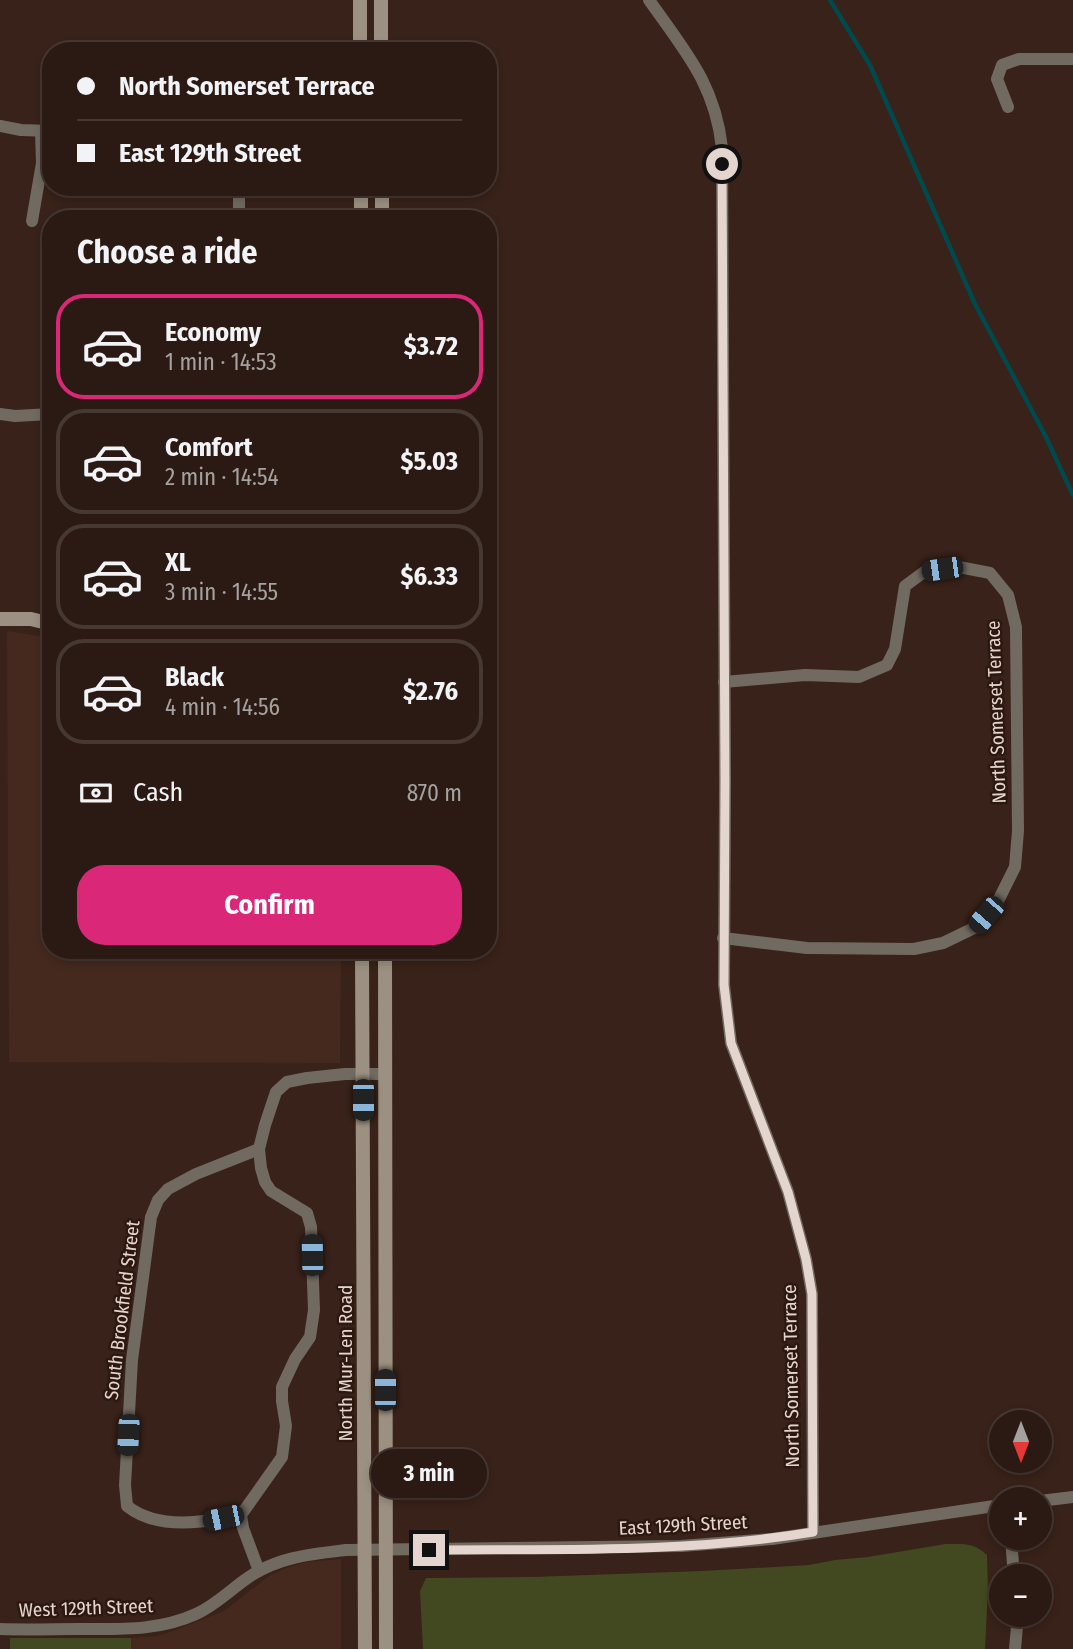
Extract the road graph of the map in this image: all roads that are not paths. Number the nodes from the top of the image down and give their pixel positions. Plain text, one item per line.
1 (360, 0) edge
2 (381, 0) edge
3 (649, 0) edge
4 (360, 42) edge
5 (382, 42) edge
6 (1073, 59) edge
7 (1008, 107) dead end
8 (0, 125) edge
9 (42, 131) edge
10 (42, 163) edge
11 (32, 220) dead end
12 (0, 414) edge
13 (42, 414) edge
14 (0, 620) edge
15 (42, 622) edge
16 (724, 682) junction
17 (723, 938) junction
18 (362, 959) edge
19 (385, 959) edge
20 (363, 1074) junction
21 (384, 1074) junction
22 (259, 1149) junction
23 (1073, 1497) edge
24 (1052, 1499) edge
25 (989, 1507) edge
26 (241, 1515) junction
27 (813, 1532) junction
28 (365, 1550) junction
29 (385, 1550) junction
30 (259, 1571) junction
31 (1016, 1627) edge
32 (0, 1629) edge
33 (365, 1649) edge
34 (386, 1649) edge
35 (1015, 1649) edge

1 - 4 main road
2 - 5 main road
3 - 16 street, North Somerset Terrace
6 - 7 street
8 - 9 street
10 - 11 street
12 - 13 street
14 - 15 main road
16 - 17 street, North Somerset Terrace
16 - 17 street, North Somerset Terrace
17 - 27 street, North Somerset Terrace
18 - 20 main road, North Mur-Len Road
19 - 21 main road, North Mur-Len Road
20 - 21 street
20 - 22 street
20 - 28 main road, North Mur-Len Road
21 - 29 main road, North Mur-Len Road
22 - 26 street
22 - 26 street, South Brookfield Street
23 - 24 street
25 - 27 street, East 129th Street
26 - 30 street
27 - 29 street, East 129th Street
28 - 29 street, East 129th Street
28 - 30 street, West 129th Street
28 - 33 main road, North Mur-Len Road
29 - 34 main road, North Mur-Len Road
30 - 32 street, West 129th Street
31 - 35 street

